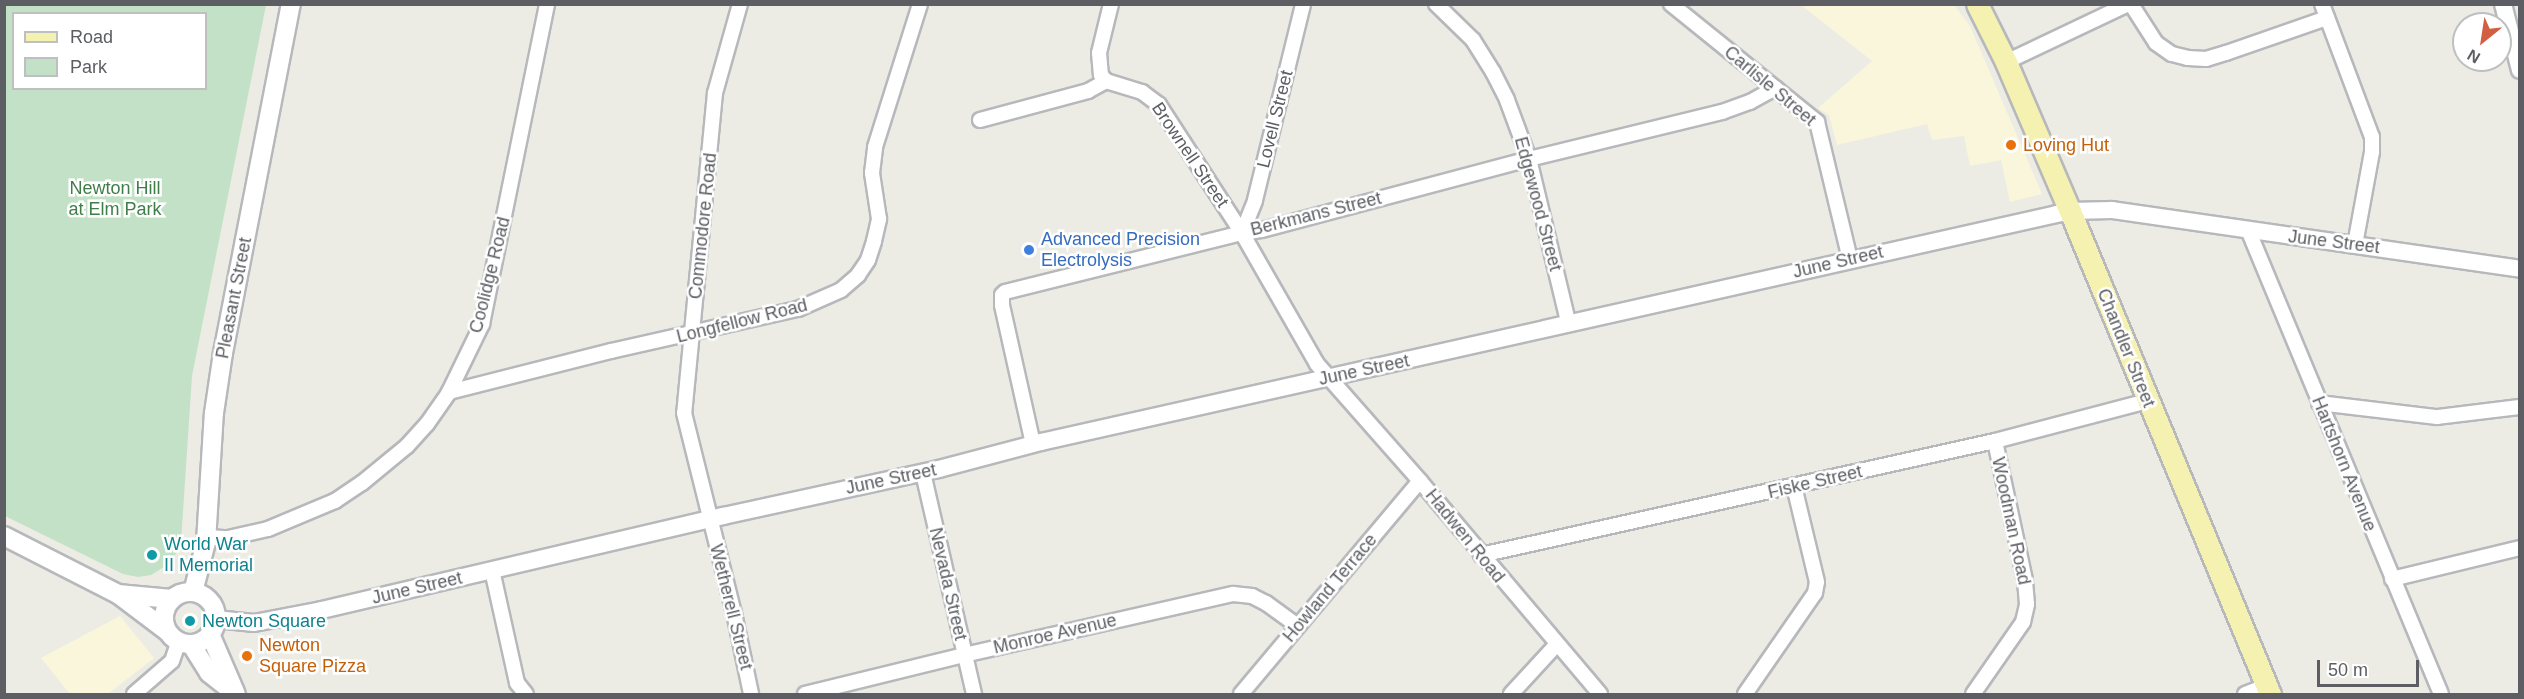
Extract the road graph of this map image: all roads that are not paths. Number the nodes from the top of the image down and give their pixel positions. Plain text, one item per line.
1 (291, 4) edge
2 (547, 4) edge
3 (740, 4) edge
4 (920, 4) edge
5 (1111, 4) edge
6 (1303, 4) edge
7 (1436, 4) edge
8 (1671, 4) edge
9 (1977, 4) edge
10 (2129, 4) edge
11 (2322, 4) edge
12 (2503, 4) edge
13 (2327, 18) junction
14 (2006, 62) junction
15 (2520, 70) edge
16 (1106, 81) junction
17 (1775, 88) junction
18 (980, 120) dead end
19 (1529, 159) junction
20 (2070, 211) junction
21 (2249, 232) junction
22 (1242, 233) junction
23 (2355, 245) junction
24 (1850, 259) junction
25 (2520, 269) edge
26 (1568, 322) junction
27 (692, 334) junction
28 (1330, 377) junction
29 (449, 392) junction
30 (2148, 401) junction
31 (2319, 403) junction
32 (2520, 407) edge
33 (1995, 441) junction
34 (1033, 444) junction
35 (923, 473) junction
36 (1420, 481) junction
37 (1794, 486) junction
38 (709, 520) junction
39 (4, 536) edge
40 (206, 537) junction
41 (2520, 548) edge
42 (1481, 555) junction
43 (492, 570) junction
44 (2392, 579) junction
45 (193, 592) junction
46 (118, 594) junction
47 (172, 599) junction
48 (1298, 626) junction
49 (213, 627) junction
50 (179, 639) junction
51 (1556, 645) junction
52 (964, 655) junction
53 (2268, 690) edge
54 (134, 694) edge
55 (236, 694) edge
56 (526, 694) edge
57 (751, 694) edge
58 (805, 694) edge
59 (974, 694) edge
60 (1241, 694) edge
61 (1511, 694) edge
62 (1600, 694) edge
63 (1745, 694) edge
64 (1973, 694) edge
65 (2245, 694) edge
66 (2441, 694) edge

1 - 40 main road, Pleasant Street
2 - 29 street, Coolidge Road
3 - 27 street, Commodore Road
4 - 27 street, Longfellow Road
5 - 16 street
6 - 22 street, Lovell Street
7 - 19 street, Edgewood Street
8 - 17 street, Carlisle Street
9 - 14 main road, Chandler Street
10 - 13 street
10 - 14 street
11 - 13 street
12 - 15 street
13 - 23 street
14 - 20 main road, Chandler Street
16 - 18 street
16 - 22 street, Brownell Street
17 - 19 street, Berkmans Street
17 - 24 street, Carlisle Street
19 - 22 street, Berkmans Street
19 - 26 street, Edgewood Street
20 - 21 street, June Street
20 - 24 street, June Street
20 - 30 main road, Chandler Street
21 - 23 street, June Street
21 - 31 street, Hartshorn Avenue
22 - 28 street, Brownell Street
22 - 34 street, Berkmans Street
23 - 25 street, June Street
24 - 26 street, June Street
26 - 28 street, June Street
27 - 29 street, Longfellow Road
27 - 38 street, Commodore Road
28 - 34 street, June Street
28 - 36 street, Hadwen Road
29 - 40 street, Coolidge Road
30 - 33 street, Fiske Street
30 - 53 main road, Chandler Street
31 - 32 street
31 - 44 street, Hartshorn Avenue
33 - 37 street, Fiske Street
33 - 64 street, Woodman Road
34 - 35 street, June Street
35 - 38 street, June Street
35 - 52 street, Nevada Street
36 - 42 street, Hadwen Road
36 - 48 street, Howland Terrace
37 - 42 street, Fiske Street
37 - 63 street
38 - 43 street, June Street
38 - 57 street, Wetherell Street
39 - 46 main road
40 - 45 main road, Pleasant Street
41 - 44 street
42 - 51 street, Hadwen Road
43 - 49 street, June Street
43 - 56 street
44 - 66 street, Hartshorn Avenue
45 - 47 main road
45 - 49 main road
46 - 47 main road
46 - 50 main road
47 - 50 main road
48 - 52 street, Monroe Avenue
48 - 60 street, Howland Terrace
49 - 50 main road
49 - 55 main road
50 - 54 street
50 - 55 main road
51 - 61 street
51 - 62 street, Hadwen Road
52 - 58 street, Monroe Avenue
52 - 59 street, Nevada Street
53 - 65 street

